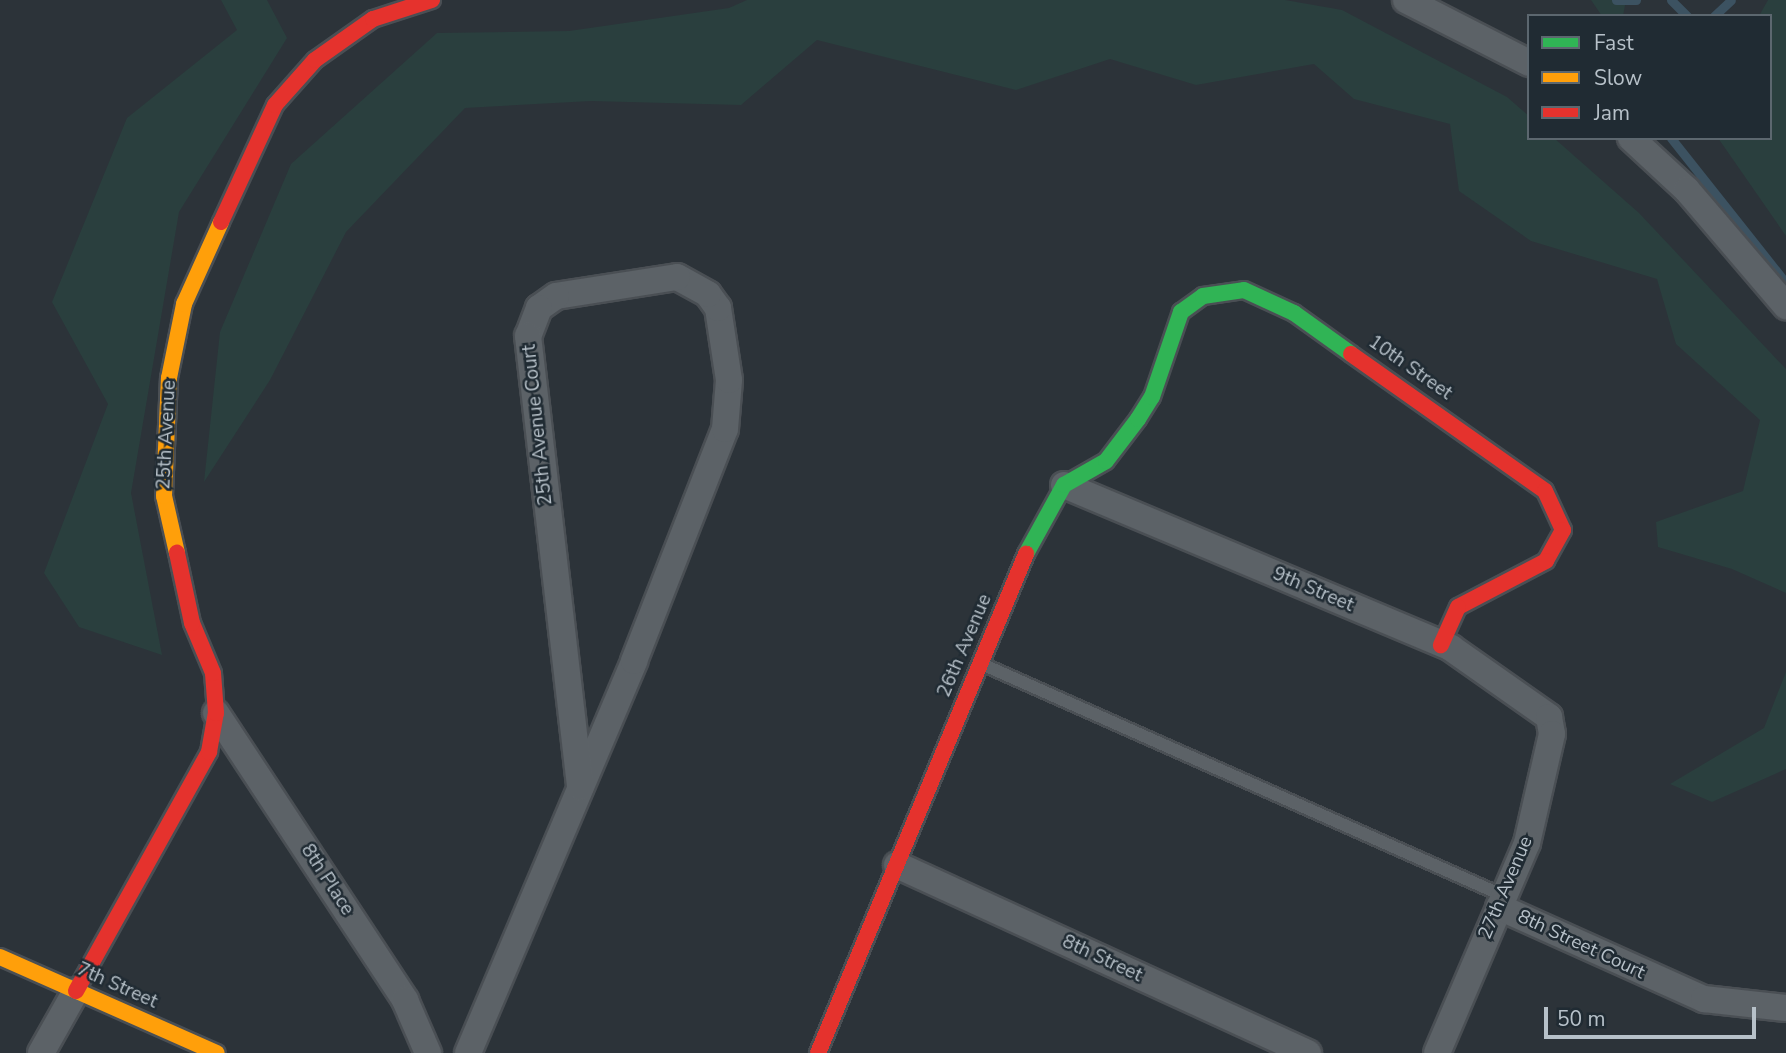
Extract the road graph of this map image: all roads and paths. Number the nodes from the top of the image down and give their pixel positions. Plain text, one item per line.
1 (432, 0) edge
2 (1406, 0) edge
3 (1527, 61) edge
4 (1633, 140) edge
5 (1203, 296) joint
6 (1786, 306) edge
7 (1064, 485) junction
8 (1441, 645) junction
9 (981, 664) junction
10 (216, 713) junction
11 (1549, 718) joint
12 (580, 787) junction
13 (897, 865) junction
14 (1501, 901) junction
15 (0, 957) edge
16 (76, 990) junction
17 (1786, 1008) edge
18 (41, 1053) edge
19 (217, 1053) edge
20 (428, 1053) edge
21 (468, 1053) edge
22 (818, 1053) edge
23 (1308, 1053) edge
24 (1437, 1053) edge

1 - 10 street, 25th Avenue
2 - 3 street
4 - 6 street
5 - 7 street, 26th Avenue
5 - 8 street, 10th Street
7 - 8 street, 9th Street
7 - 9 street, 26th Avenue
8 - 11 street, 9th Street
9 - 13 street, 26th Avenue
9 - 14 lane
10 - 16 street, 25th Avenue
10 - 20 street, 8th Place
11 - 14 street, 27th Avenue
12 - 12 street, 25th Avenue Court
12 - 21 street, 25th Avenue Court
13 - 22 street, 26th Avenue
13 - 23 street, 8th Street
14 - 17 street, 8th Street Court
14 - 24 street, 27th Avenue
15 - 16 street, 7th Street
16 - 18 street, 25th Avenue
16 - 19 street, 7th Street

